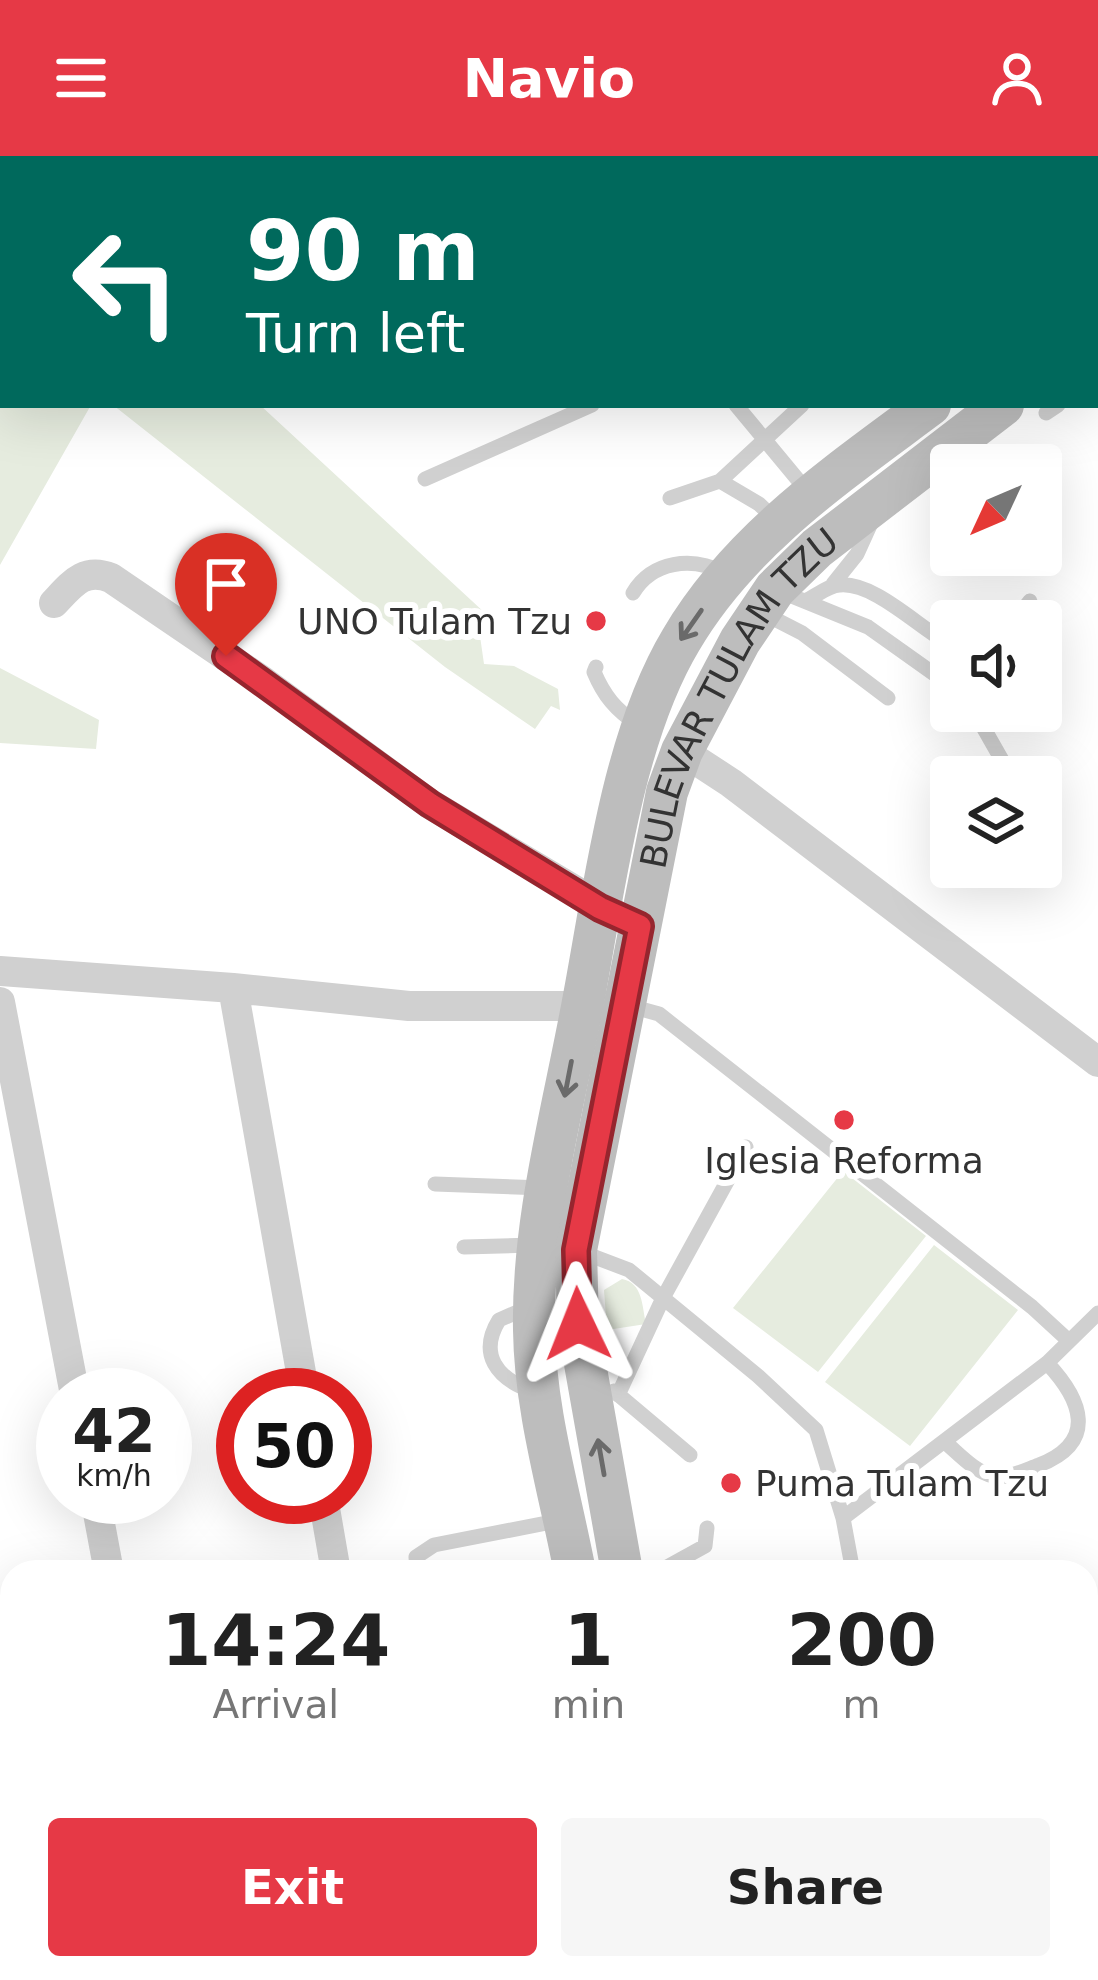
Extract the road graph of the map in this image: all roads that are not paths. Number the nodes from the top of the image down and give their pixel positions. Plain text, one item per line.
1 (585, 408) edge
2 (739, 408) edge
3 (799, 408) edge
4 (926, 408) edge
5 (1000, 408) edge
6 (765, 437) junction
7 (424, 478) dead end
8 (720, 481) junction
9 (810, 494) junction
10 (883, 497) junction
11 (670, 498) dead end
12 (780, 524) junction
13 (726, 574) junction
14 (833, 584) junction
15 (633, 593) dead end
16 (780, 600) junction
17 (53, 603) dead end
18 (930, 631) edge
19 (596, 667) dead end
20 (930, 671) edge
21 (888, 698) dead end
22 (643, 727) junction
23 (682, 751) junction
24 (600, 908) junction
25 (640, 926) junction
26 (0, 971) edge
27 (233, 988) junction
28 (0, 1002) edge
29 (603, 1006) junction
30 (1098, 1063) edge
31 (746, 1147) dead end
32 (435, 1184) dead end
33 (547, 1188) junction
34 (464, 1246) dead end
35 (556, 1247) junction
36 (663, 1298) junction
37 (1098, 1313) edge
38 (1070, 1341) junction
39 (1047, 1363) junction
40 (70, 1368) edge
41 (300, 1368) edge
42 (586, 1368) junction
43 (618, 1395) junction
44 (946, 1442) junction
45 (690, 1454) dead end
46 (844, 1518) junction
47 (565, 1519) junction
48 (100, 1524) edge
49 (328, 1524) edge
50 (707, 1528) dead end
51 (107, 1560) edge
52 (334, 1560) edge
53 (416, 1560) edge
54 (573, 1560) edge
55 (620, 1560) edge
56 (680, 1560) edge
57 (851, 1560) edge

1 - 7 lane
2 - 6 lane
3 - 6 lane
4 - 9 main road, BULEVAR TULAM TZU
5 - 10 main road, BULEVAR TULAM TZU
6 - 8 lane
6 - 9 lane
8 - 11 lane
8 - 12 lane
9 - 12 main road, BULEVAR TULAM TZU
10 - 14 lane
10 - 16 main road, BULEVAR TULAM TZU
12 - 13 main road, BULEVAR TULAM TZU
13 - 15 lane
13 -> 22 main road, BULEVAR TULAM TZU
14 - 16 lane
14 - 18 lane
16 - 20 lane
16 - 21 lane
16 - 23 main road, BULEVAR TULAM TZU
17 - 24 street
19 - 22 lane
22 - 24 main road, BULEVAR TULAM TZU
23 - 25 main road, BULEVAR TULAM TZU
23 - 30 street
24 - 25 street
24 - 29 main road, BULEVAR TULAM TZU
25 - 29 main road, BULEVAR TULAM TZU
26 - 27 street
27 - 29 street
27 - 41 street
28 - 40 street
29 -> 33 main road, BULEVAR TULAM TZU
29 - 35 main road, BULEVAR TULAM TZU
29 - 38 lane
31 - 36 lane
32 - 33 lane
33 - 35 main road, BULEVAR TULAM TZU
34 - 35 lane
35 - 36 lane
35 - 42 main road, BULEVAR TULAM TZU
35 - 47 main road, BULEVAR TULAM TZU
36 - 43 lane
36 - 46 lane
37 - 38 lane
38 - 39 lane
39 - 44 lane
39 - 44 lane
42 - 43 lane
55 -> 42 main road, BULEVAR TULAM TZU
43 - 45 lane
44 - 46 lane
46 - 57 lane
47 - 53 lane
47 - 54 main road, BULEVAR TULAM TZU
48 - 51 street
49 - 52 street
50 - 56 lane

